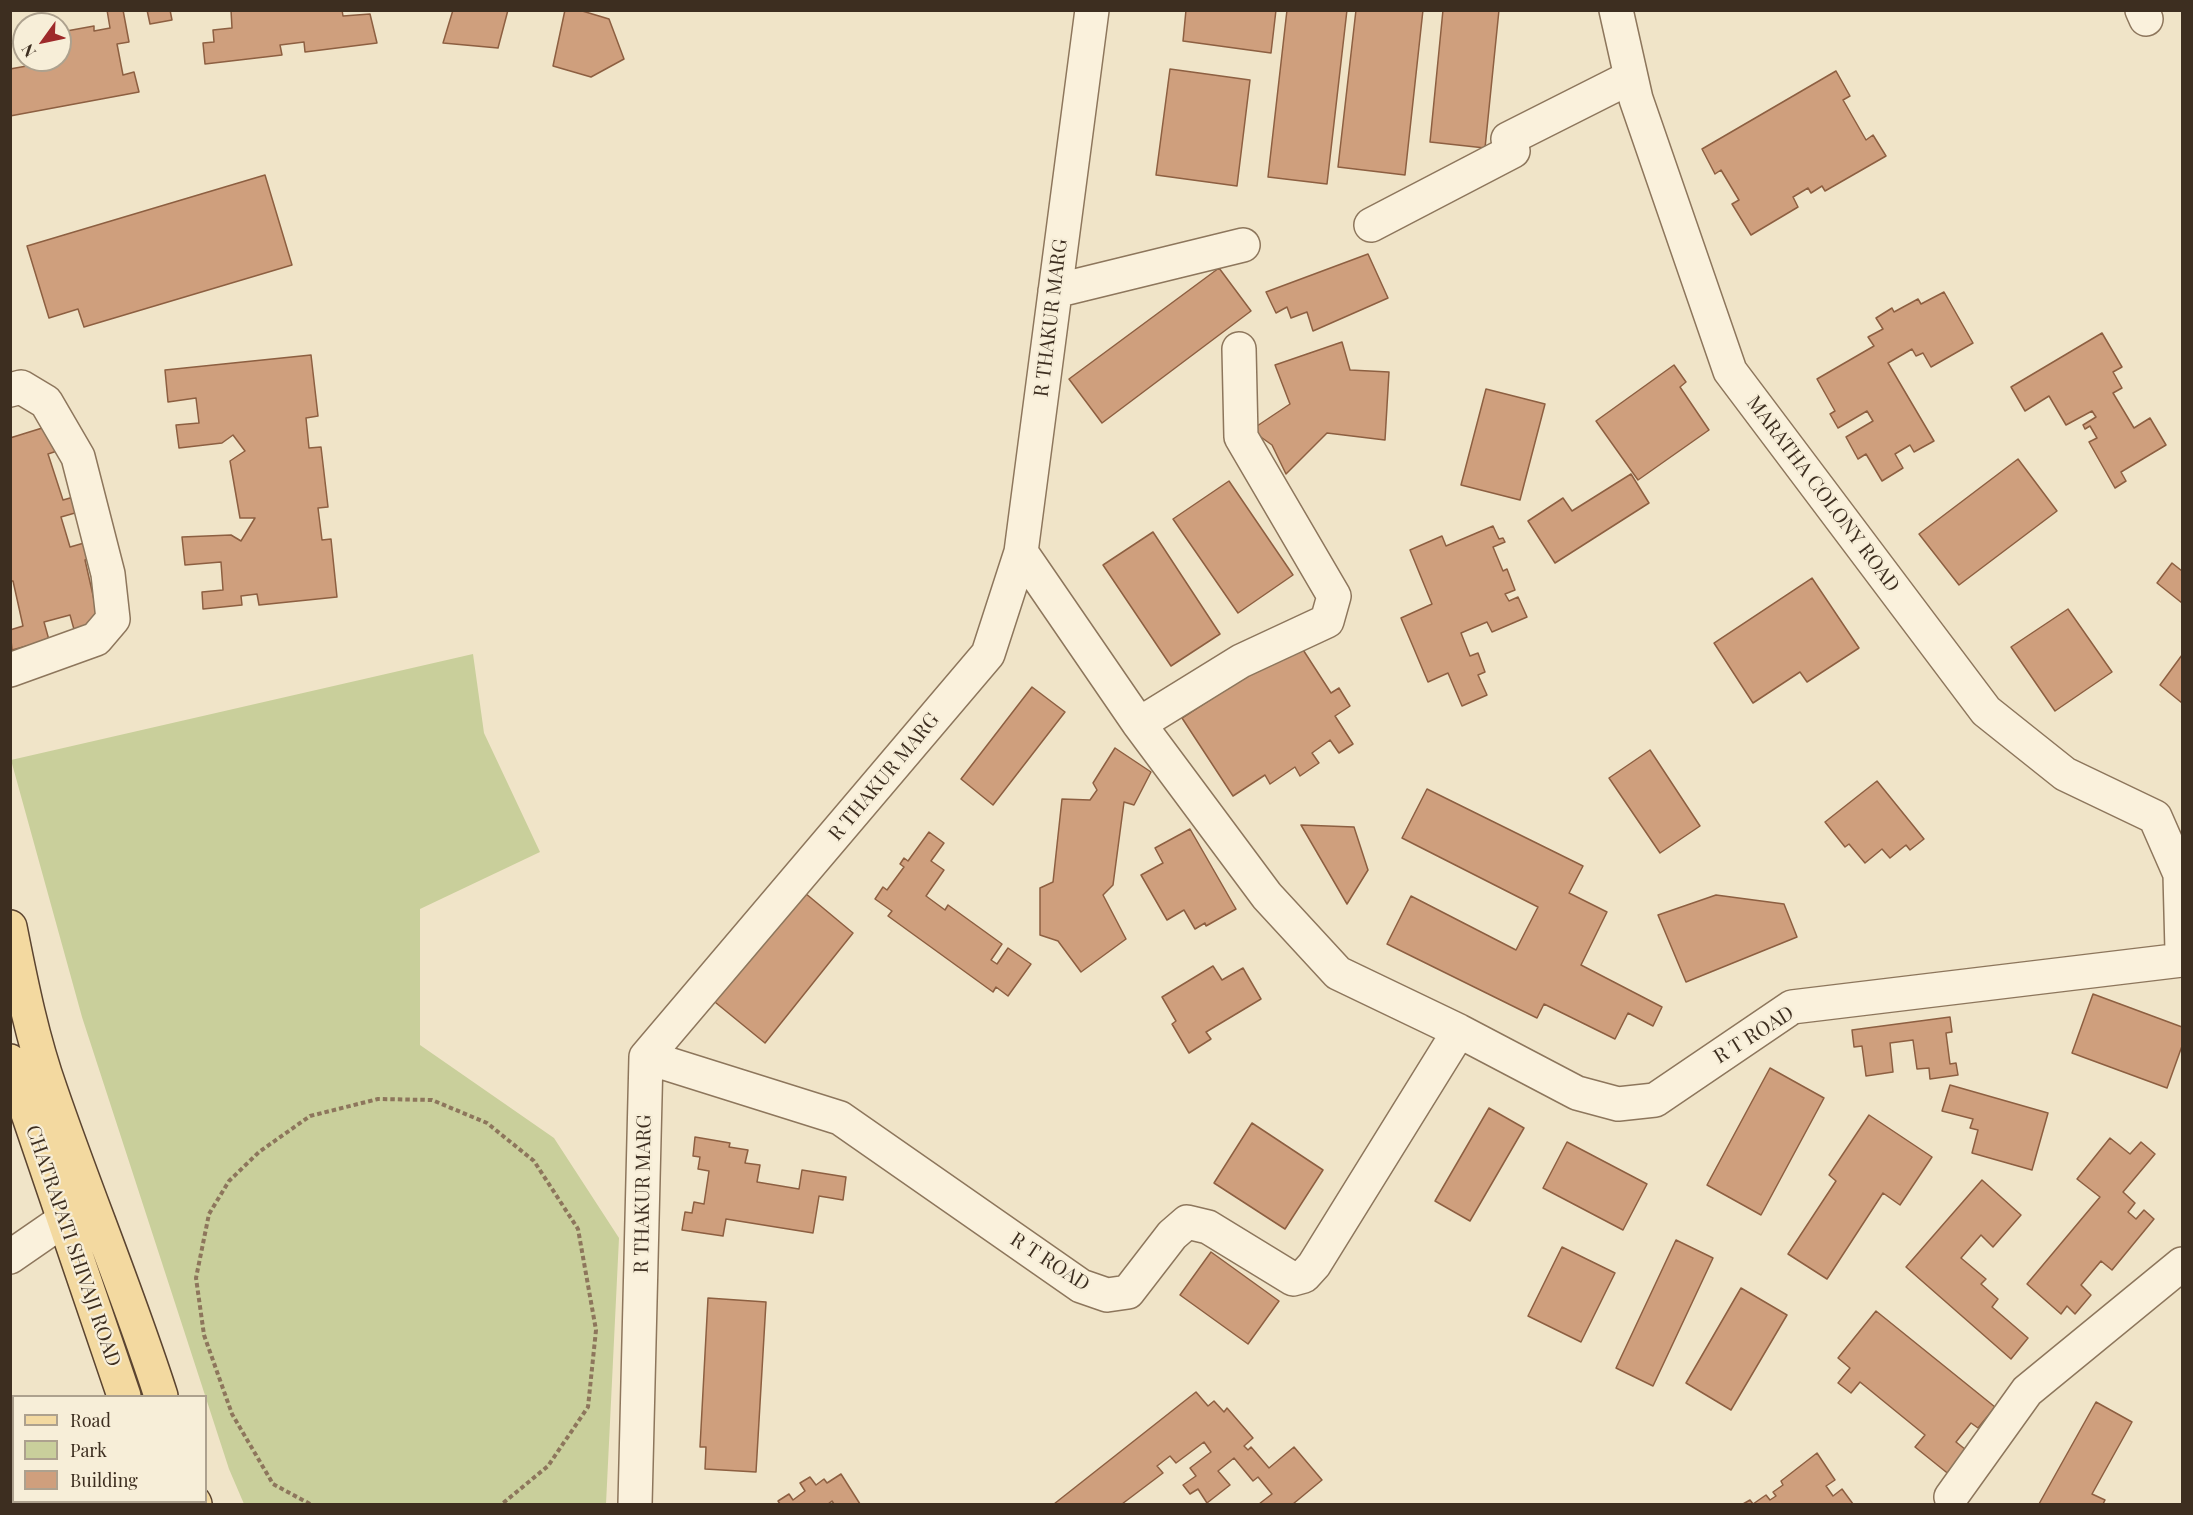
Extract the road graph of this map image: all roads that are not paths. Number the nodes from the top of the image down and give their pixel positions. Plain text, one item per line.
1 (1092, 10) edge
2 (1616, 10) edge
3 (1631, 77) junction
4 (1371, 225) dead end
5 (1243, 245) dead end
6 (1055, 291) junction
7 (1239, 349) dead end
8 (10, 390) edge
9 (1021, 552) junction
10 (10, 670) edge
11 (1139, 724) junction
12 (10, 927) edge
13 (2182, 951) edge
14 (2182, 960) edge
15 (19, 1015) edge
16 (1459, 1031) junction
17 (646, 1057) junction
18 (10, 1061) edge
19 (47, 1124) junction
20 (65, 1219) junction
21 (10, 1257) edge
22 (2182, 1264) edge
23 (124, 1395) edge
24 (161, 1395) edge
25 (1952, 1497) dead end
26 (635, 1504) edge

1 - 6 street, R THAKUR MARG
2 - 3 street, MARATHA COLONY ROAD
3 - 4 street
3 - 13 street, MARATHA COLONY ROAD
5 - 6 street
6 - 9 street, R THAKUR MARG
7 - 11 street
8 - 10 street
9 - 11 street
9 - 17 street, R THAKUR MARG
11 - 16 street, R T ROAD
12 - 15 main road
14 - 16 street, R T ROAD
15 - 19 main road
16 - 17 street, R T ROAD
17 - 26 street, R THAKUR MARG
18 - 19 main road, CHATRAPATI SHIVAJI ROAD
19 - 20 main road, CHATRAPATI SHIVAJI ROAD
19 - 24 main road
20 - 21 street
20 - 23 main road, CHATRAPATI SHIVAJI ROAD
22 - 25 street

